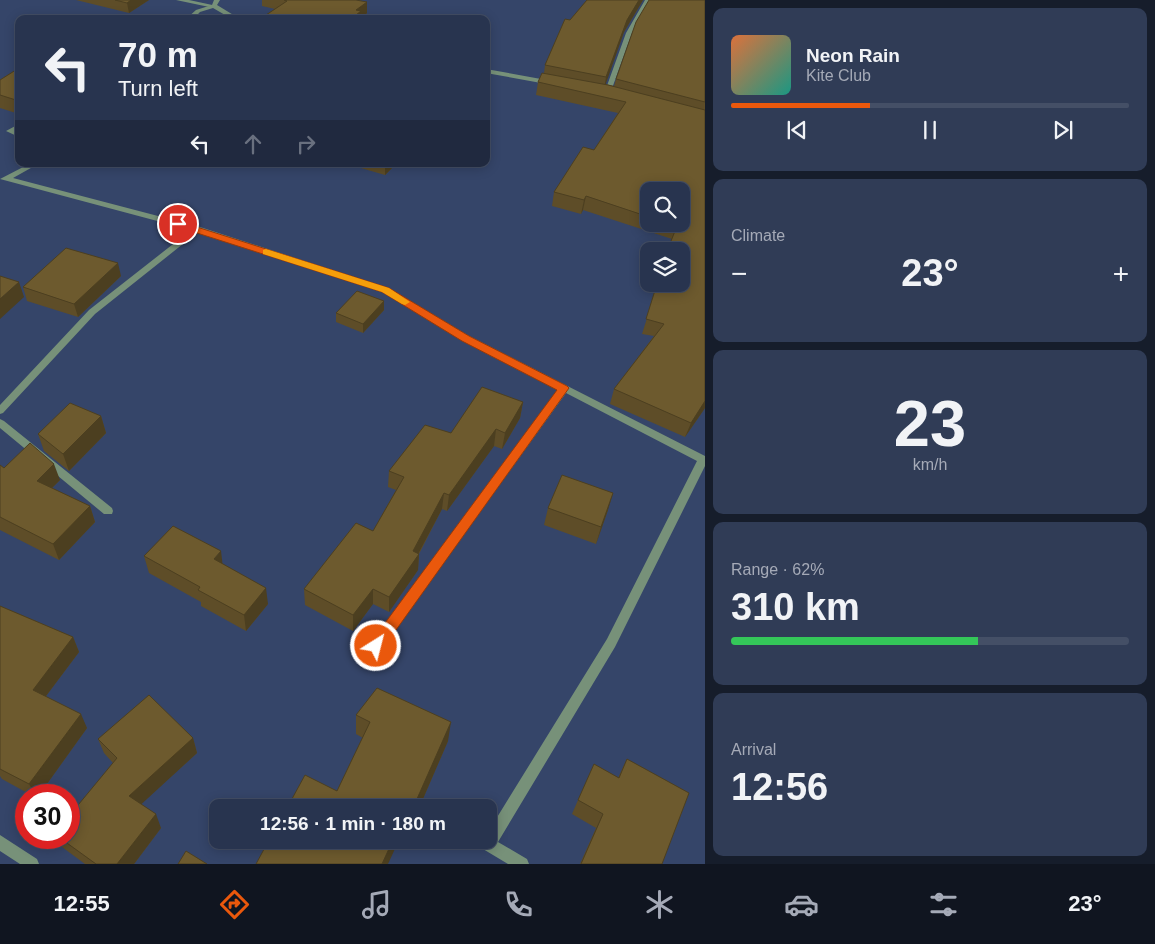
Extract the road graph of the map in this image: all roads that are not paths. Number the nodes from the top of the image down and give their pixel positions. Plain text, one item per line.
1 (179, 0) edge
2 (648, 0) edge
3 (215, 3) edge
4 (194, 15) edge
5 (234, 15) edge
6 (490, 72) edge
7 (556, 83) edge
8 (599, 92) edge
9 (608, 94) junction
10 (616, 96) edge
11 (15, 128) edge
12 (15, 133) edge
13 (28, 167) edge
14 (3, 179) edge
15 (197, 229) junction
16 (564, 388) junction
17 (0, 411) edge
18 (0, 423) edge
19 (704, 461) edge
20 (108, 511) dead end
21 (376, 646) dead end
22 (0, 842) edge
23 (32, 864) edge
24 (522, 864) edge

1 - 3 street
2 - 9 street
3 - 4 street
3 - 5 street
6 - 7 street
8 - 9 street
9 - 10 street
11 - 12 street
13 - 14 street
14 - 15 street
15 - 16 street
15 - 17 street
16 - 19 street
16 - 21 street
18 - 20 street
19 - 24 street
22 - 23 street

